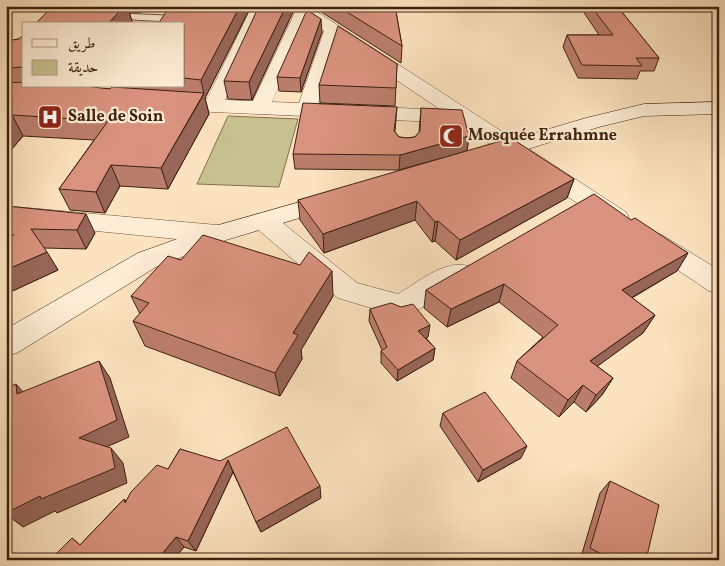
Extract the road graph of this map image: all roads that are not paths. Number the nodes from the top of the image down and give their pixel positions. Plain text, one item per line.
1 (260, 6) edge
2 (300, 8) edge
3 (108, 15) edge
4 (178, 16) edge
5 (332, 30) junction
6 (148, 101) edge
7 (213, 106) junction
8 (260, 108) junction
9 (719, 108) edge
10 (307, 110) junction
11 (408, 114) junction
12 (465, 117) junction
13 (406, 137) edge
14 (511, 148) junction
15 (464, 162) edge
16 (359, 193) edge
17 (588, 199) junction
18 (6, 214) edge
19 (562, 214) edge
20 (264, 221) junction
21 (217, 234) junction
22 (477, 262) edge
23 (719, 284) edge
24 (6, 344) edge

1 - 7 street
2 - 5 street
2 - 8 street
3 - 4 lane
5 - 10 street
5 - 12 street
6 - 7 street
7 - 8 street
8 - 10 street
9 - 14 street
10 - 11 street
11 - 12 street
11 - 13 street
12 - 14 street
14 - 15 street
14 - 17 street
16 - 20 street
17 - 19 street
17 - 23 street
18 - 21 street
20 - 21 street
20 - 22 street
21 - 24 street

